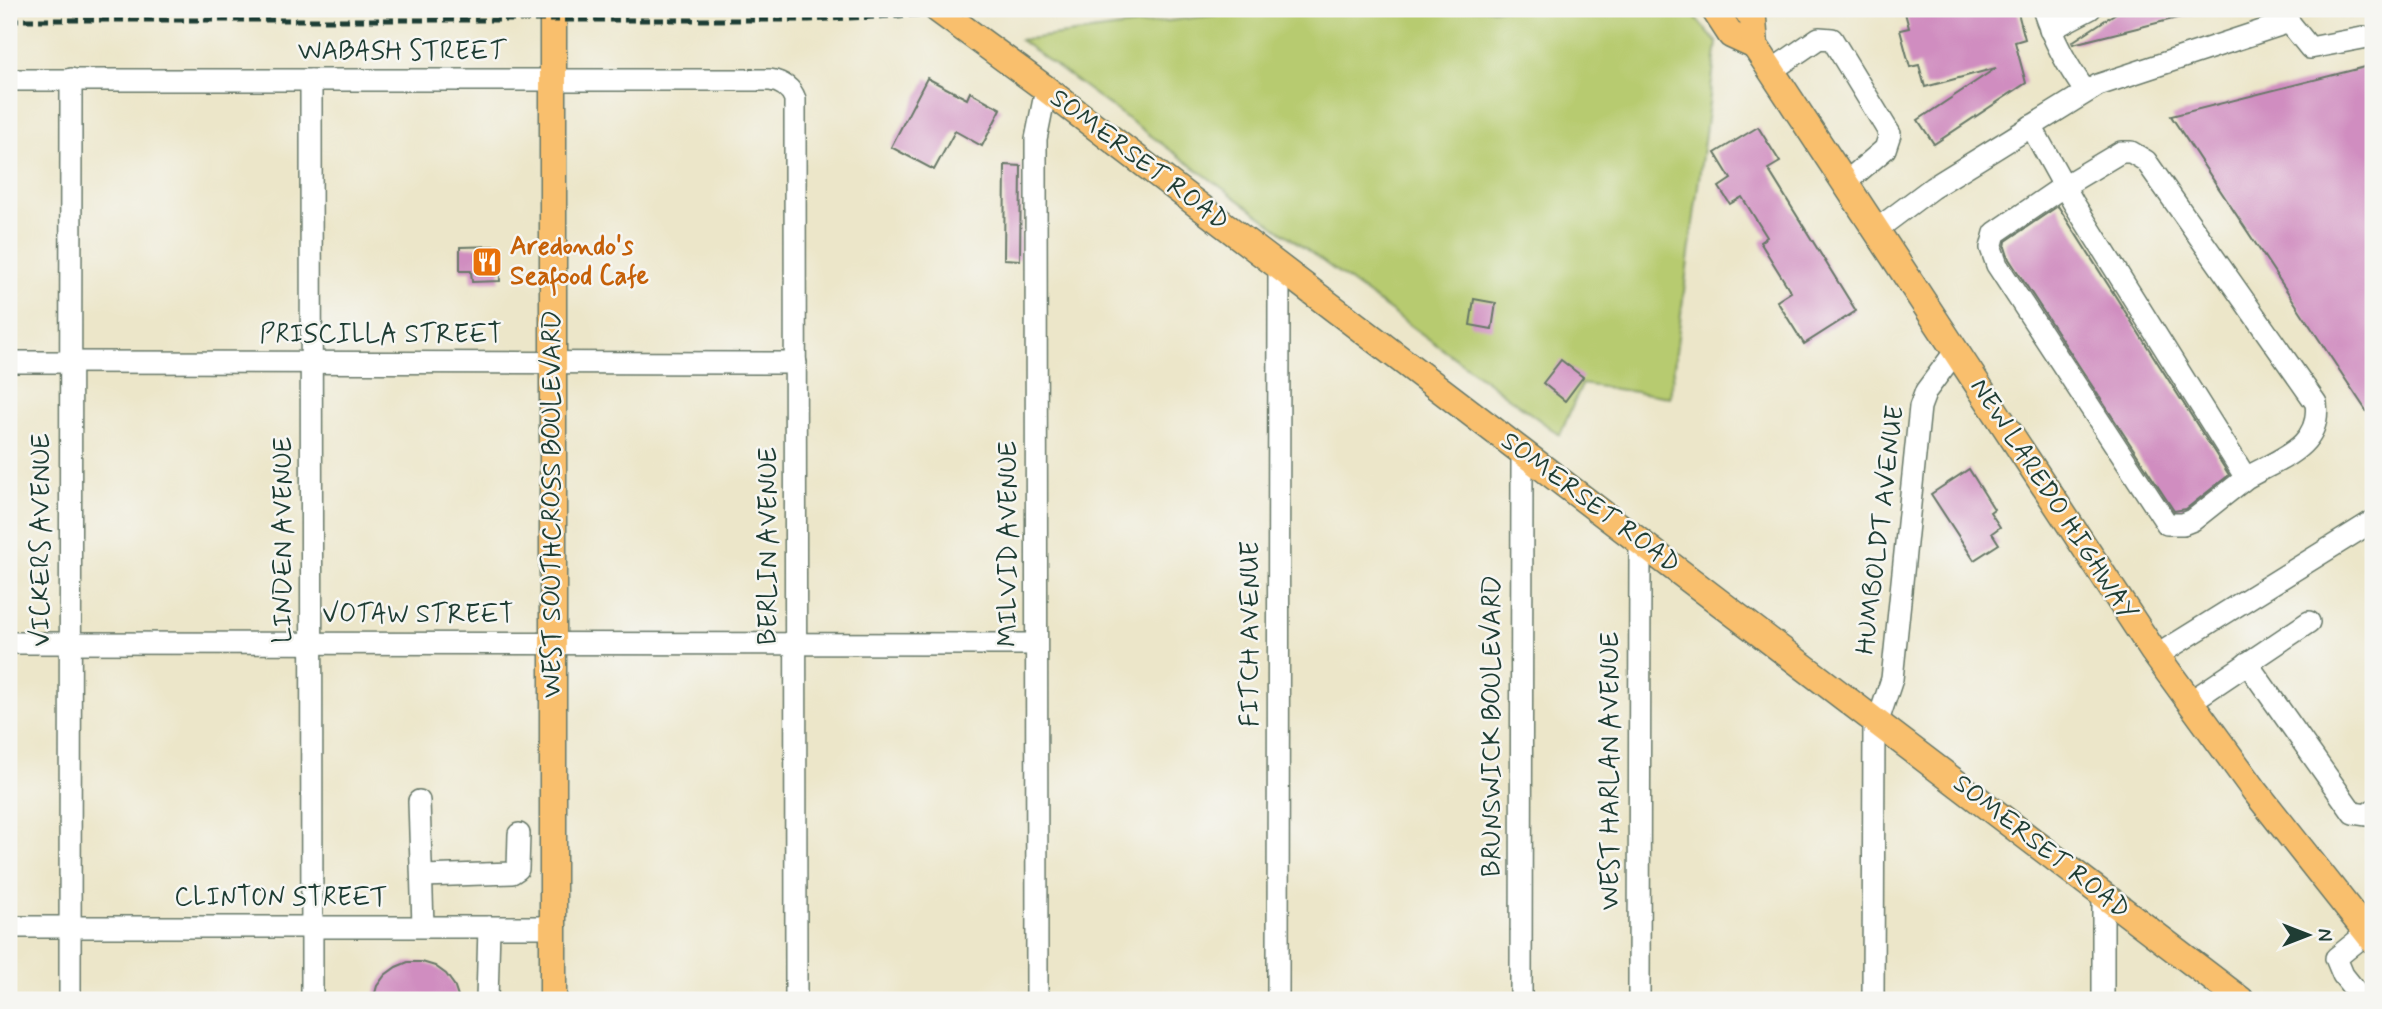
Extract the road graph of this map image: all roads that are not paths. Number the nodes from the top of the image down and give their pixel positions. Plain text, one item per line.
1 (553, 9) edge
2 (1714, 9) edge
3 (1746, 9) edge
4 (2043, 9) edge
5 (2090, 9) edge
6 (949, 13) edge
7 (2287, 15) edge
8 (2050, 30) junction
9 (2373, 36) edge
10 (1755, 46) junction
11 (1771, 71) junction
12 (71, 79) junction
13 (9, 80) edge
14 (311, 80) junction
15 (551, 81) junction
16 (1046, 89) junction
17 (2092, 89) junction
18 (792, 92) joint
19 (2031, 126) junction
20 (1845, 183) junction
21 (2064, 186) junction
22 (1876, 230) junction
23 (1279, 267) junction
24 (1955, 352) junction
25 (9, 362) edge
26 (70, 362) junction
27 (312, 363) junction
28 (553, 363) junction
29 (796, 363) junction
30 (1522, 452) junction
31 (2246, 478) junction
32 (2373, 521) edge
33 (1640, 542) junction
34 (2309, 622) dead end
35 (9, 643) edge
36 (69, 643) junction
37 (312, 643) junction
38 (553, 643) junction
39 (797, 644) junction
40 (1036, 644) junction
41 (2156, 656) junction
42 (2247, 663) junction
43 (2190, 702) junction
44 (1876, 720) junction
45 (419, 801) dead end
46 (2373, 810) edge
47 (519, 834) dead end
48 (423, 876) junction
49 (2103, 896) junction
50 (69, 926) junction
51 (312, 926) junction
52 (423, 926) junction
53 (9, 927) edge
54 (489, 927) junction
55 (553, 927) junction
56 (2370, 936) edge
57 (70, 1000) edge
58 (312, 1000) edge
59 (487, 1000) edge
60 (553, 1000) edge
61 (796, 1000) edge
62 (1037, 1000) edge
63 (1278, 1000) edge
64 (1521, 1000) edge
65 (1639, 1000) edge
66 (1873, 1000) edge
67 (2103, 1000) edge
68 (2241, 1000) edge
69 (2363, 1000) edge

1 - 15 main road, WEST SOUTHCROSS BOULEVARD
2 - 10 main road, NEW LAREDO HIGHWAY
3 - 10 main road, NEW LAREDO HIGHWAY
4 - 8 street
5 - 8 street
6 - 16 main road, SOMERSET ROAD
7 - 9 street
7 - 17 street
8 - 17 street
10 - 11 main road, NEW LAREDO HIGHWAY
11 - 20 main road, NEW LAREDO HIGHWAY
11 - 20 street
12 - 13 street, WABASH STREET
12 - 14 street, WABASH STREET
12 - 26 street, VICKERS AVENUE
14 - 15 street, WABASH STREET
14 - 27 street, LINDEN AVENUE
15 - 18 street, WABASH STREET
15 - 28 main road, WEST SOUTHCROSS BOULEVARD
16 - 23 main road, SOMERSET ROAD
16 - 40 street, MILVID AVENUE
17 - 19 street
18 - 29 street, BERLIN AVENUE
19 - 21 street
19 - 22 street
20 - 22 main road, NEW LAREDO HIGHWAY
21 - 31 street
21 - 31 street
21 - 31 street
22 - 24 main road, NEW LAREDO HIGHWAY
23 - 30 main road, SOMERSET ROAD
23 - 63 street, FITCH AVENUE
24 - 41 main road, NEW LAREDO HIGHWAY
24 - 44 street, HUMBOLDT AVENUE
25 - 26 street, PRISCILLA STREET
26 - 27 street, PRISCILLA STREET
26 - 36 street, VICKERS AVENUE
27 - 28 street, PRISCILLA STREET
27 - 37 street, LINDEN AVENUE
28 - 29 street, PRISCILLA STREET
28 - 38 main road, WEST SOUTHCROSS BOULEVARD
29 - 39 street, BERLIN AVENUE
30 - 33 main road, SOMERSET ROAD
30 - 64 street, BRUNSWICK BOULEVARD
32 - 41 street
33 - 44 main road, SOMERSET ROAD
33 - 65 street, WEST HARLAN AVENUE
34 - 42 street
35 - 36 street, VOTAW STREET
36 - 37 street, VOTAW STREET
36 - 50 street, VICKERS AVENUE
37 - 38 street, VOTAW STREET
37 - 51 street, LINDEN AVENUE
38 - 39 street, VOTAW STREET
38 - 55 main road, WEST SOUTHCROSS BOULEVARD
39 - 40 street, VOTAW STREET
39 - 61 street, BERLIN AVENUE
40 - 62 street, MILVID AVENUE
41 - 43 main road, NEW LAREDO HIGHWAY
42 - 43 street
42 - 46 street
43 - 56 main road, NEW LAREDO HIGHWAY
44 - 49 main road, SOMERSET ROAD
44 - 66 street, HUMBOLDT AVENUE
45 - 48 street
47 - 48 street
48 - 52 street
49 - 67 street
49 - 68 main road, SOMERSET ROAD
50 - 51 street, CLINTON STREET
50 - 53 street, CLINTON STREET
50 - 57 street, VICKERS AVENUE
51 - 52 street, CLINTON STREET
51 - 58 street, LINDEN AVENUE
52 - 54 street, CLINTON STREET
54 - 55 street, CLINTON STREET
54 - 59 street
55 - 60 main road, WEST SOUTHCROSS BOULEVARD
56 - 69 street

